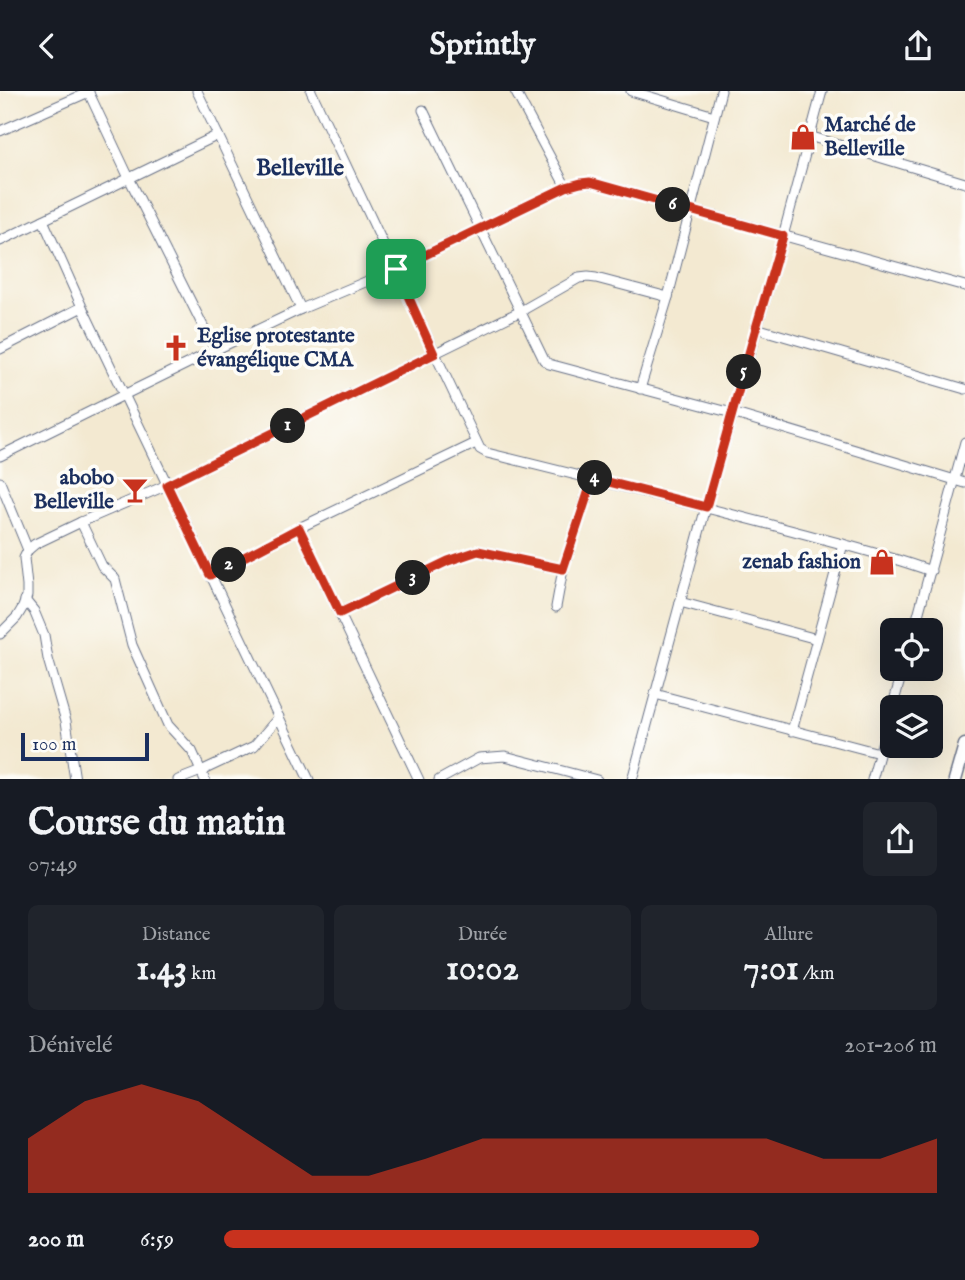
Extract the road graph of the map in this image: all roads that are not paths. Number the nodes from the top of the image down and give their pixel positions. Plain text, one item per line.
1 (197, 91) edge
2 (311, 91) edge
3 (514, 91) edge
4 (631, 91) edge
5 (721, 91) edge
6 (822, 91) edge
7 (89, 92) edge
8 (423, 110) dead end
9 (714, 116) junction
10 (0, 131) edge
11 (218, 135) junction
12 (809, 136) junction
13 (129, 178) junction
14 (965, 183) edge
15 (566, 187) junction
16 (691, 210) junction
17 (43, 220) junction
18 (480, 229) junction
19 (783, 236) junction
20 (0, 241) edge
21 (396, 269) junction
22 (965, 286) edge
23 (668, 297) junction
24 (82, 307) junction
25 (301, 309) junction
26 (521, 311) junction
27 (756, 328) junction
28 (0, 349) edge
29 (215, 350) junction
30 (434, 354) junction
31 (640, 389) junction
32 (965, 389) edge
33 (124, 395) junction
34 (732, 413) junction
35 (965, 442) edge
36 (476, 443) junction
37 (0, 456) edge
38 (593, 478) junction
39 (0, 482) edge
40 (960, 482) edge
41 (167, 485) junction
42 (706, 507) junction
43 (81, 522) junction
44 (299, 528) junction
45 (843, 544) junction
46 (28, 550) junction
47 (563, 569) junction
48 (931, 571) junction
49 (210, 575) junction
50 (25, 600) junction
51 (680, 603) junction
52 (555, 607) dead end
53 (340, 613) junction
54 (917, 618) edge
55 (0, 634) edge
56 (817, 639) junction
57 (900, 681) edge
58 (655, 694) junction
59 (279, 717) junction
60 (792, 731) junction
61 (965, 745) edge
62 (879, 753) junction
63 (203, 775) edge
64 (75, 779) edge
65 (178, 779) edge
66 (309, 779) edge
67 (419, 779) edge
68 (439, 779) edge
69 (597, 779) edge
70 (632, 779) edge
71 (872, 779) edge
72 (959, 779) edge

1 - 11 street
2 - 21 street
3 - 15 street
4 - 9 street
5 - 9 street
6 - 12 street
7 - 10 street
7 - 13 street
8 - 18 street
9 - 16 street
11 - 13 street
11 - 25 street
12 - 14 street
12 - 19 street
13 - 17 street
13 - 29 street
15 - 16 street
15 - 18 street
16 - 19 street
16 - 23 street
17 - 20 street
17 - 24 street
18 - 21 street
18 - 26 street
19 - 22 street
19 - 27 street
21 - 25 street
21 - 30 street
23 - 26 street
23 - 31 street
24 - 28 street
24 - 33 street
25 - 29 street
26 - 30 street
26 - 31 street
27 - 32 street
27 - 34 street
29 - 33 street
30 - 36 street
30 - 41 street
31 - 34 street
33 - 37 street
33 - 41 street
34 - 40 street
34 - 42 street
35 - 40 street
36 - 38 street
36 - 44 street
38 - 42 street
38 - 47 street
39 - 46 street
40 - 48 street
41 - 43 street
41 - 49 street
42 - 45 street
42 - 51 street
43 - 46 street
43 - 63 street
44 - 49 street
44 - 53 street
45 - 48 street
45 - 56 street
46 - 50 street
47 - 52 street
47 - 53 street
48 - 54 street
49 - 59 street
50 - 55 street
50 - 64 street
51 - 56 street
51 - 58 street
53 - 67 street
56 - 60 street
57 - 62 street
58 - 60 street
58 - 70 street
59 - 63 street
59 - 66 street
60 - 62 street
61 - 72 main road
62 - 71 street
63 - 65 street
68 - 69 street

